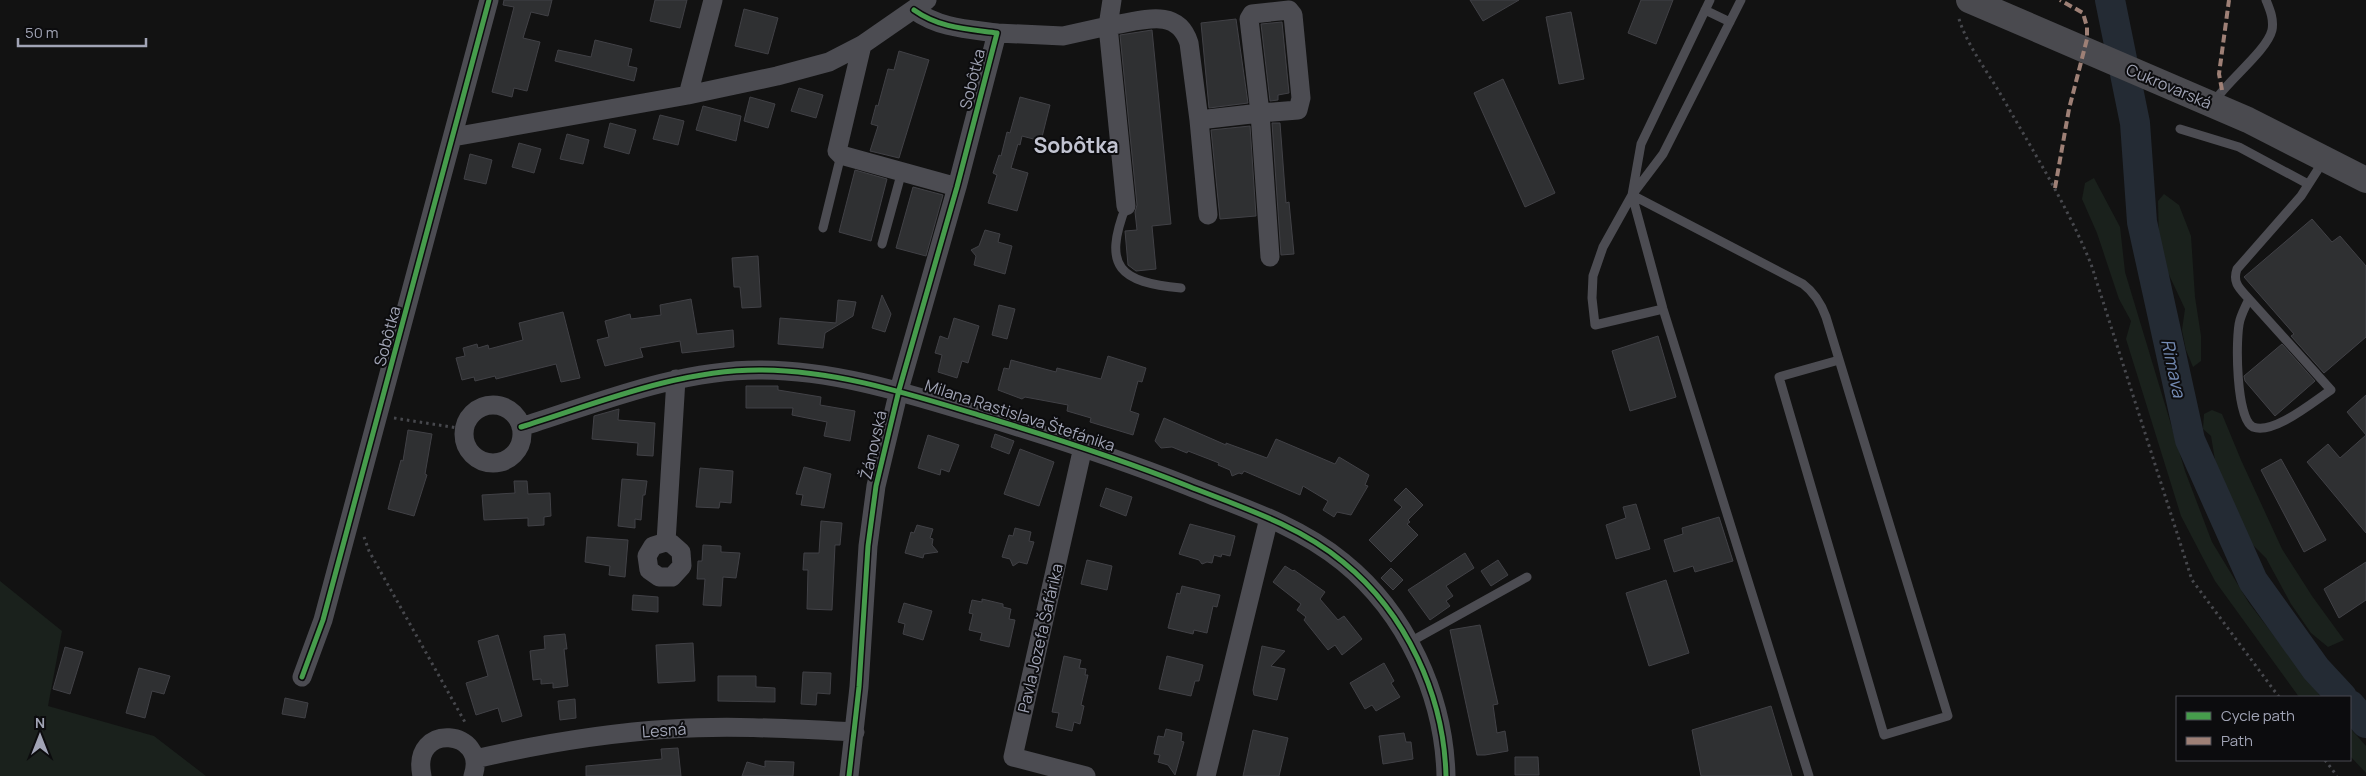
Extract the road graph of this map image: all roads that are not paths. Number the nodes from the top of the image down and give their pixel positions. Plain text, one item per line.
1 (488, 0) edge
2 (713, 0) edge
3 (1112, 0) edge
4 (1710, 0) edge
5 (1741, 0) edge
6 (2266, 0) edge
7 (920, 5) edge
8 (1705, 10) junction
9 (1964, 10) edge
10 (1730, 22) junction
11 (1108, 26) junction
12 (997, 33) junction
13 (862, 45) junction
14 (688, 95) junction
15 (2213, 104) junction
16 (1260, 113) junction
17 (1200, 120) junction
18 (2180, 129) dead end
19 (453, 137) junction
20 (841, 155) junction
21 (2325, 158) junction
22 (902, 171) junction
23 (2366, 180) edge
24 (2308, 184) junction
25 (957, 187) junction
26 (1632, 195) junction
27 (1126, 206) joint
28 (1208, 215) dead end
29 (823, 228) dead end
30 (882, 244) dead end
31 (1270, 257) dead end
32 (1181, 288) dead end
33 (2249, 298) junction
34 (1663, 309) junction
35 (1839, 360) junction
36 (676, 378) junction
37 (899, 390) junction
38 (521, 427) junction
39 (1083, 447) junction
40 (1269, 518) junction
41 (666, 542) dead end
42 (1527, 577) dead end
43 (1410, 642) junction
44 (302, 677) dead end
45 (855, 732) junction
46 (474, 768) edge
47 (422, 776) edge
48 (849, 776) edge
49 (1086, 776) edge
50 (1206, 776) edge
51 (1446, 776) edge
52 (1809, 776) edge

1 - 19 street, Sobôtka
2 - 14 street
3 - 11 street
4 - 8 lane
5 - 10 lane
6 - 15 lane
7 - 12 street, Sobôtka
7 - 13 street, Sobôtka
8 - 10 lane
8 - 26 lane
9 - 15 main road, Cukrovarská
10 - 26 lane
11 - 12 street, Sobôtka
11 - 17 street, Sobôtka
11 - 27 street
12 - 25 street, Sobôtka
13 - 14 street, Sobôtka
13 - 20 street
14 - 19 street, Sobôtka
15 - 21 main road, Cukrovarská
16 - 16 street
16 - 17 street
16 - 31 street
17 - 28 street, Sobôtka
18 - 24 lane
19 - 44 street, Sobôtka
20 - 22 street
20 - 29 lane
21 - 23 main road, Cukrovarská
21 - 24 lane
22 - 25 street
22 - 30 lane
24 - 33 lane
25 - 37 street, Žánovská
26 - 34 lane
26 - 34 lane
26 - 35 lane
27 - 32 lane
33 - 33 lane
34 - 52 lane
35 - 35 lane
36 - 37 street, Milana Rastislava Štefánika
36 - 38 street, Milana Rastislava Štefánika
36 - 41 street
37 - 39 street, Milana Rastislava Štefánika
37 - 45 street, Žánovská
38 - 38 street
39 - 40 street, Milana Rastislava Štefánika
39 - 49 street, Pavla Jozefa Šafárika
40 - 43 street, Milana Rastislava Štefánika
40 - 50 street
42 - 43 lane
43 - 51 street, Milana Rastislava Štefánika
45 - 46 street, Lesná
45 - 48 street, Žánovská
46 - 47 street, Lesná

